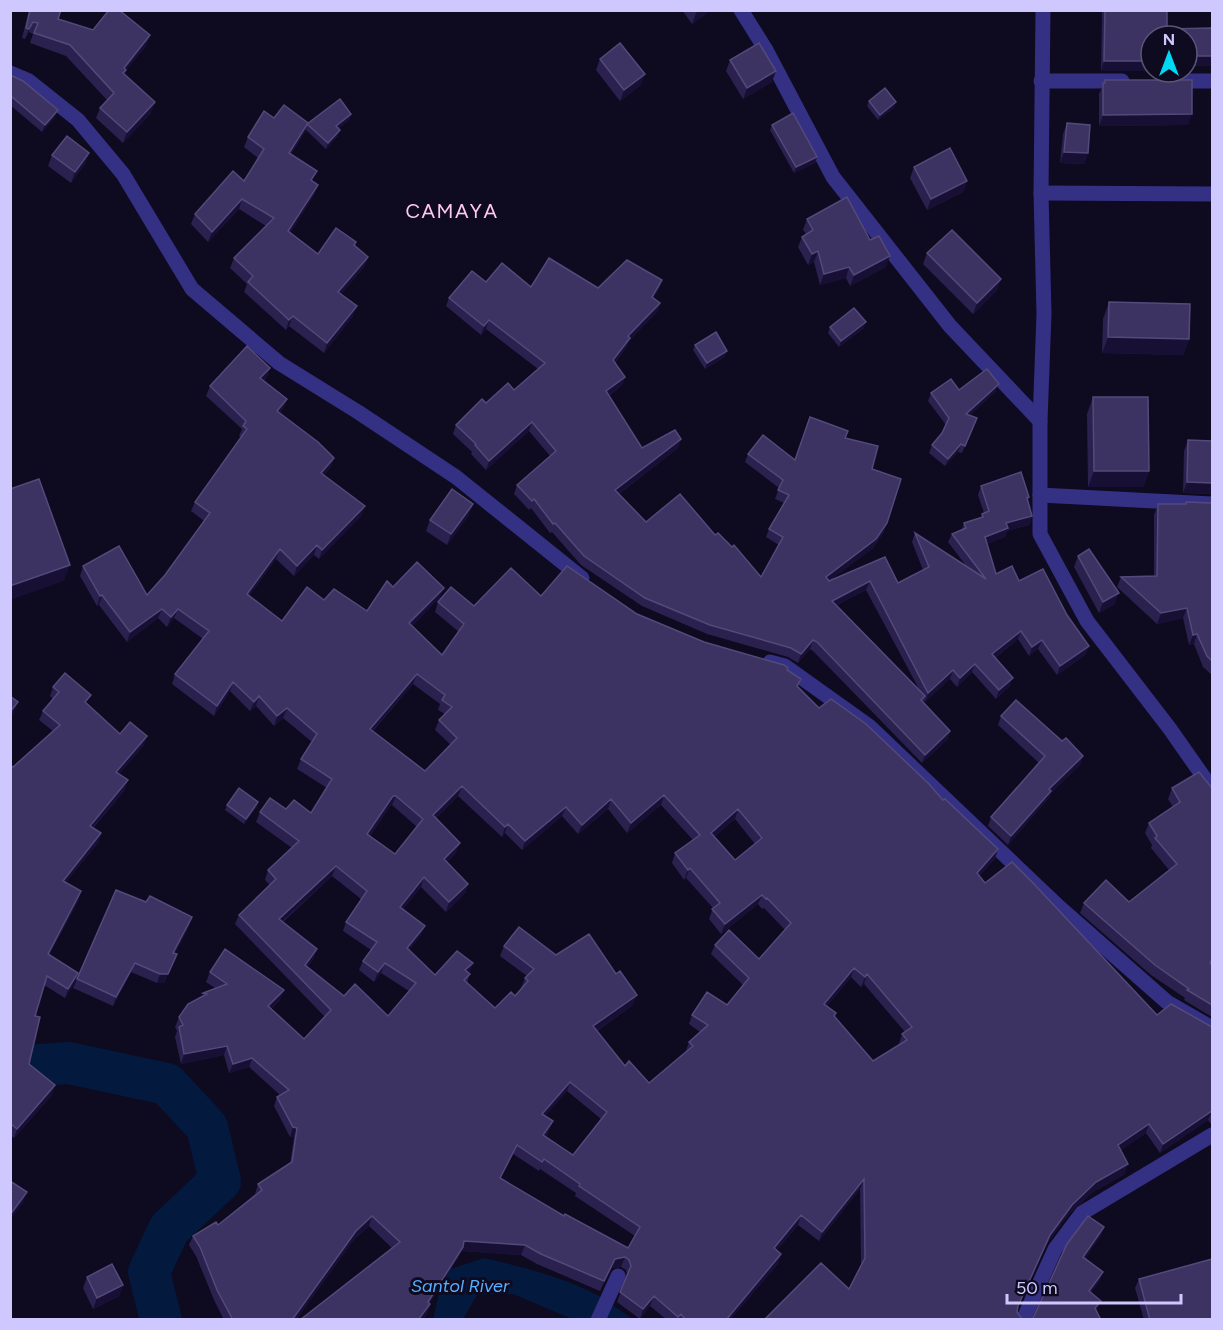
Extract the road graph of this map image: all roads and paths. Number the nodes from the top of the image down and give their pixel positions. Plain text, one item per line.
1 (741, 10) edge
2 (1043, 10) edge
3 (10, 73) edge
4 (1041, 81) junction
5 (1137, 81) edge
6 (1041, 193) junction
7 (1212, 194) edge
8 (1040, 421) junction
9 (1040, 495) junction
10 (1212, 504) edge
11 (593, 585) edge
12 (755, 657) edge
13 (1212, 789) edge
14 (1212, 1028) edge
15 (1212, 1135) edge
16 (618, 1276) dead end
17 (598, 1320) edge
18 (1023, 1320) edge

1 - 8 street
2 - 4 street
3 - 11 street
4 - 5 street
4 - 6 street
6 - 7 street
6 - 8 street
8 - 9 street
9 - 10 street
9 - 13 street
12 - 14 street
15 - 18 street
16 - 17 street

